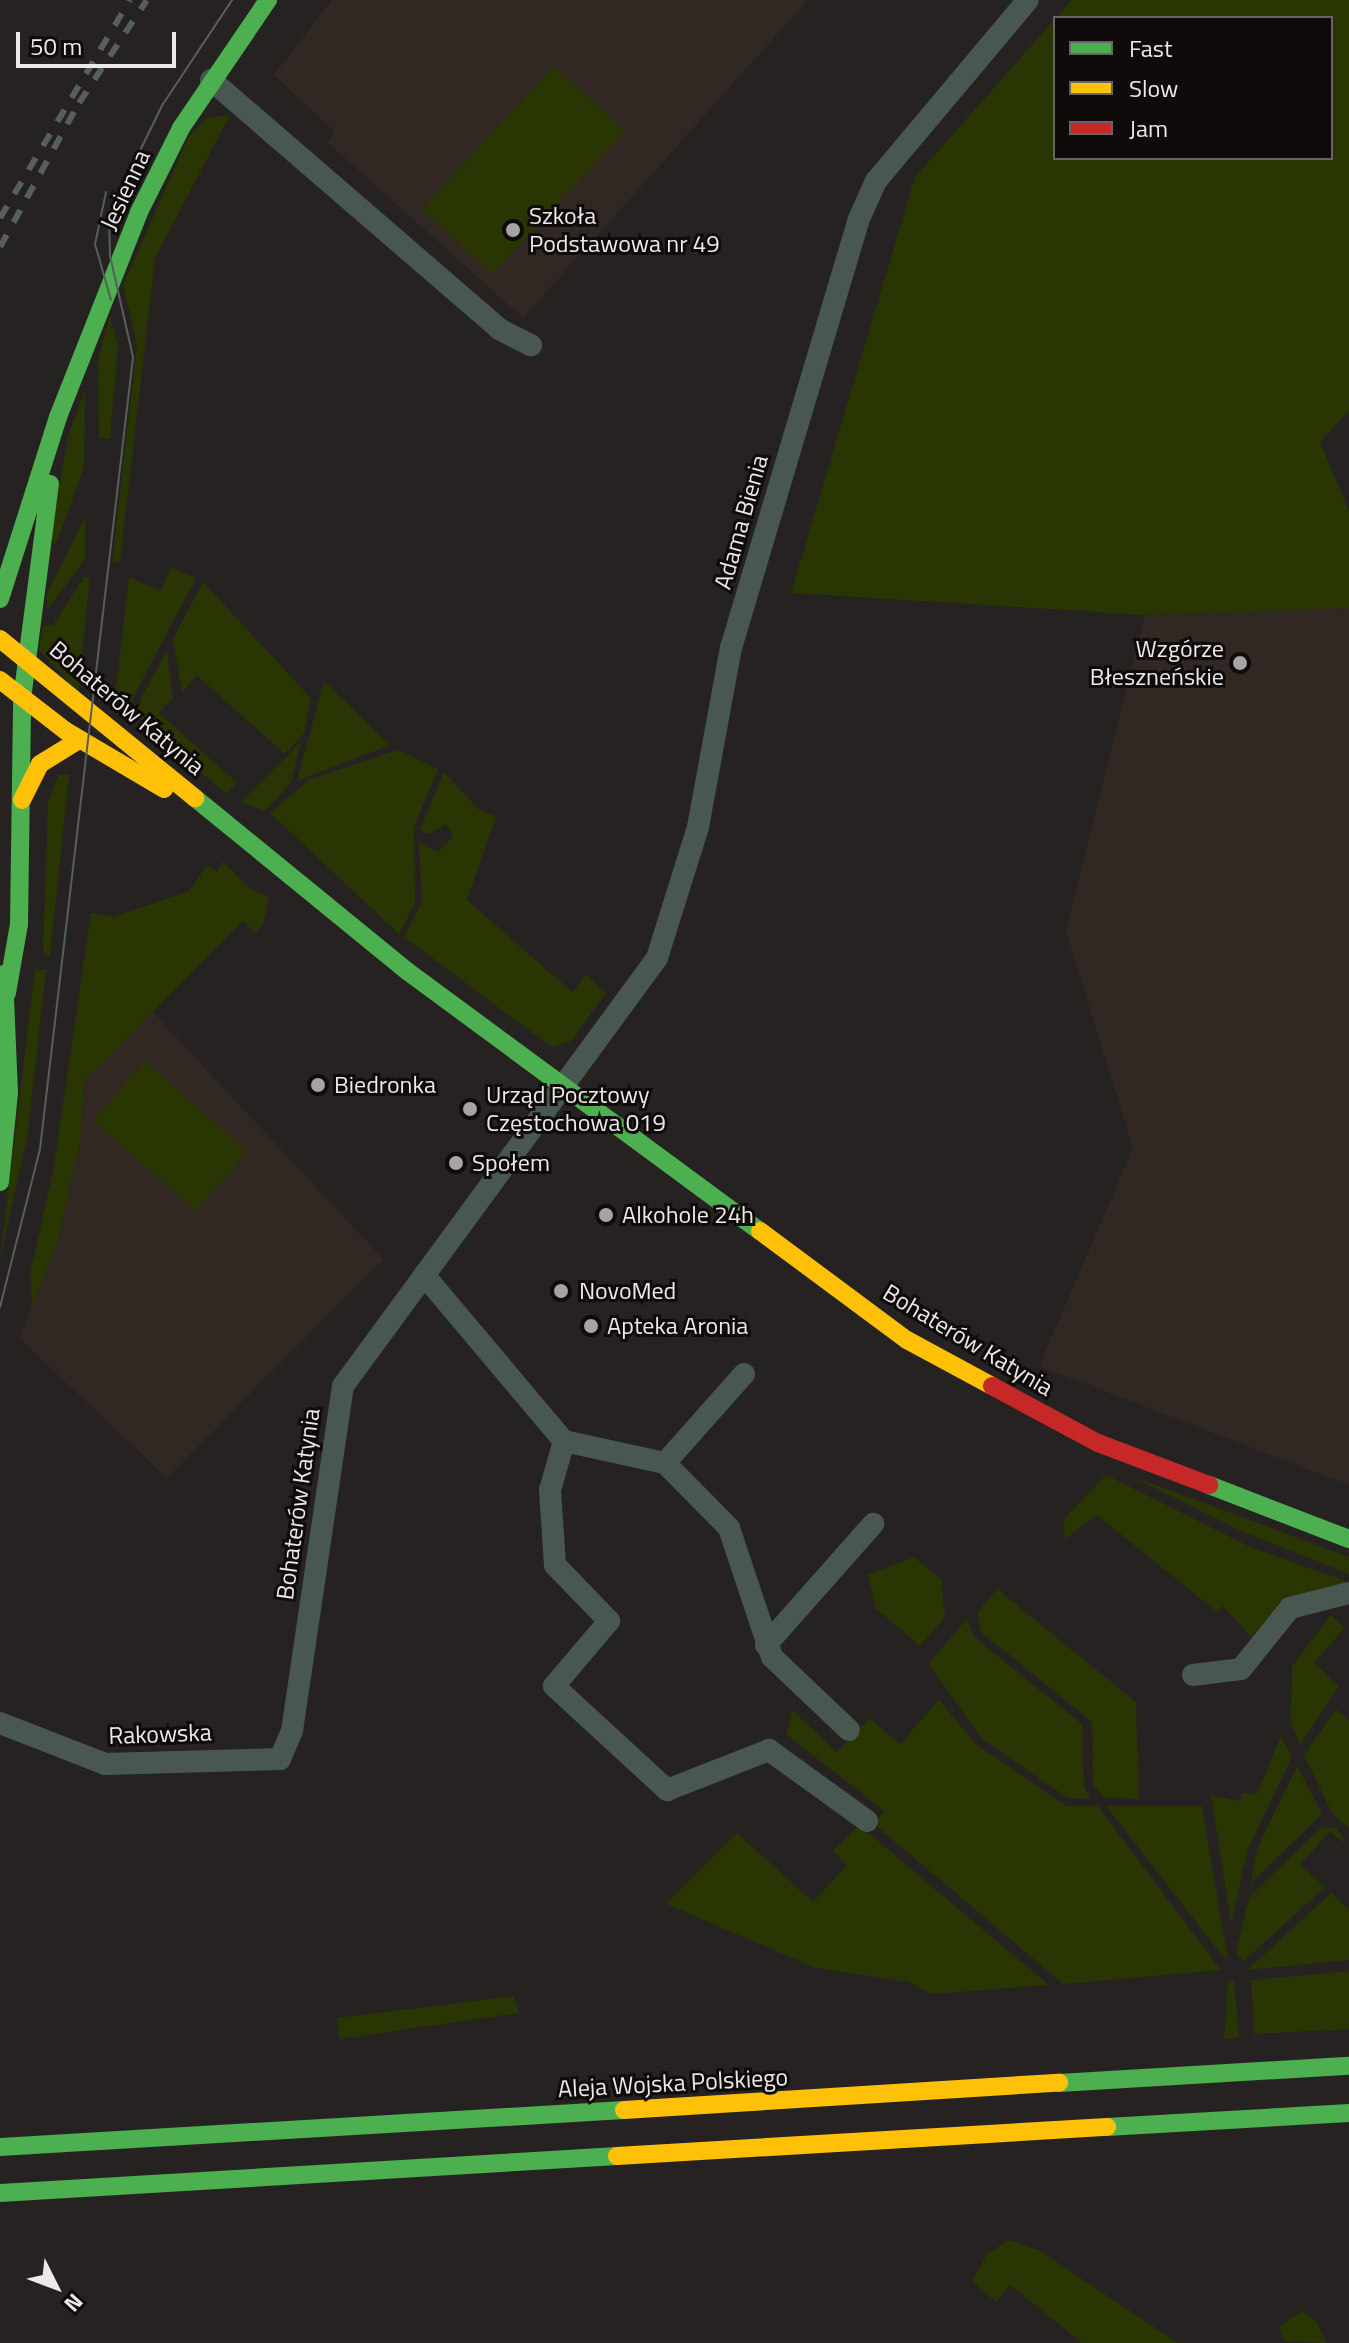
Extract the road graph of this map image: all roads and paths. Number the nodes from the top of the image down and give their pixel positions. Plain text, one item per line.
1 (268, 0) edge
2 (1028, 0) edge
3 (211, 80) junction
4 (531, 345) dead end
5 (58, 417) junction
6 (15, 545) junction
7 (0, 568) edge
8 (0, 599) edge
9 (0, 639) edge
10 (28, 659) junction
11 (0, 680) edge
12 (22, 699) junction
13 (79, 740) junction
14 (18, 814) junction
15 (219, 821) junction
16 (0, 951) edge
17 (7, 993) junction
18 (562, 1085) junction
19 (0, 1182) edge
20 (424, 1275) junction
21 (744, 1374) dead end
22 (564, 1441) junction
23 (665, 1463) junction
24 (873, 1524) dead end
25 (1349, 1539) edge
26 (1349, 1593) edge
27 (766, 1645) junction
28 (1193, 1675) dead end
29 (0, 1723) edge
30 (849, 1730) dead end
31 (280, 1759) joint
32 (867, 1821) dead end
33 (1349, 2066) edge
34 (1349, 2113) edge
35 (0, 2147) edge
36 (0, 2193) edge

1 - 3 street, Jesienna
2 - 18 street, Adama Bienia
3 - 4 street
3 - 5 street, Jesienna
5 - 6 street
5 - 10 street
6 - 7 street
6 - 8 street
9 - 10 street, Bohaterów Katynia
10 - 12 street
10 - 15 street, Bohaterów Katynia
11 - 12 street, Bohaterów Katynia
12 - 13 street, Bohaterów Katynia
12 - 14 street
13 - 14 street
13 - 15 street, Bohaterów Katynia
14 - 17 street
15 - 18 street, Bohaterów Katynia
16 - 17 street
17 - 19 street
18 - 20 street, Bohaterów Katynia
18 - 25 street, Bohaterów Katynia
20 - 22 street
20 - 31 street, Bohaterów Katynia
21 - 23 street
22 - 23 street
22 - 32 street
23 - 27 street
24 - 27 street
26 - 28 street
27 - 30 street
29 - 31 street, Rakowska
33 - 35 street, Aleja Wojska Polskiego
34 - 36 street

